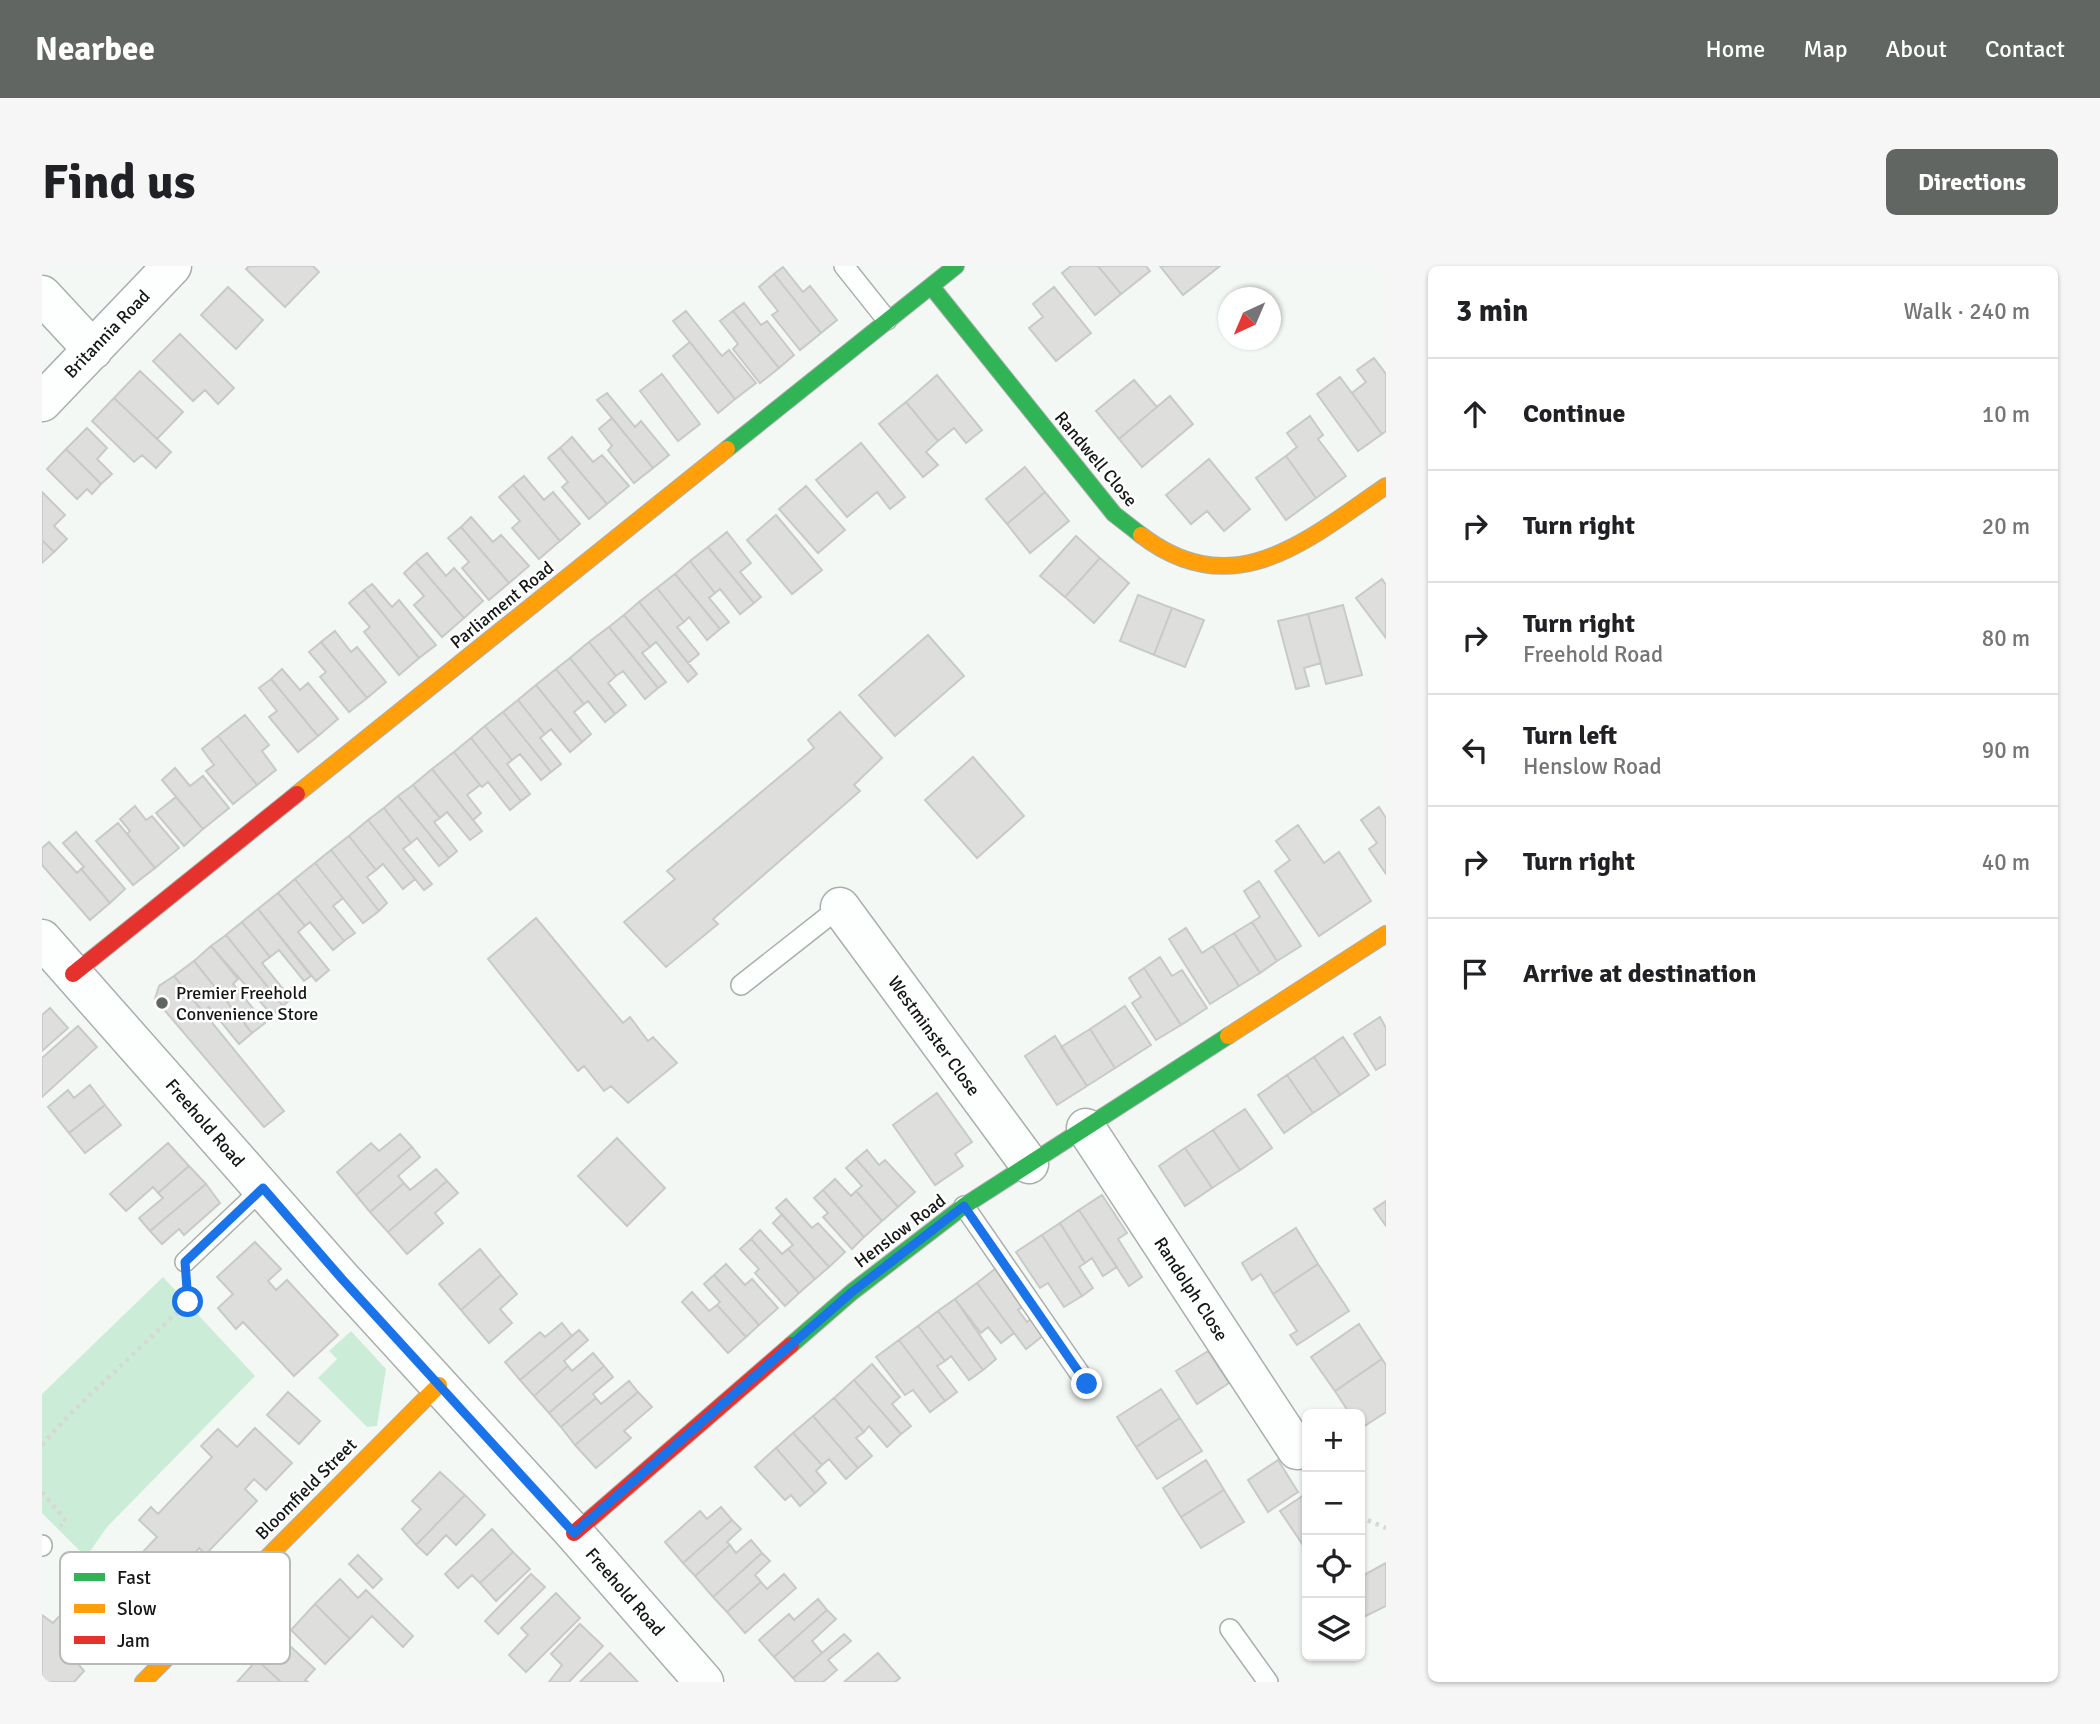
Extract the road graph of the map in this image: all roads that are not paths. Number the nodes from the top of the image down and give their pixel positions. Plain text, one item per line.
1 (172, 266) edge
2 (844, 266) edge
3 (956, 266) edge
4 (931, 286) junction
5 (42, 295) edge
6 (887, 320) junction
7 (93, 350) junction
8 (42, 402) edge
9 (1386, 486) edge
10 (840, 907) joint
11 (1386, 934) edge
12 (42, 939) edge
13 (73, 974) junction
14 (741, 985) dead end
15 (1086, 1128) junction
16 (1029, 1164) junction
17 (263, 1188) junction
18 (964, 1206) junction
19 (185, 1262) road end
20 (1087, 1384) dead end
21 (439, 1385) junction
22 (1297, 1450) dead end
23 (574, 1533) junction
24 (273, 1552) edge
25 (1230, 1629) dead end
26 (161, 1664) edge
27 (143, 1682) edge
28 (704, 1682) edge
29 (1269, 1682) edge

1 - 7 street, Britannia Road
2 - 6 lane
3 - 4 street, Parliament Road
4 - 6 street, Parliament Road
4 - 9 street, Randwell Close
5 - 7 street
6 - 13 street, Parliament Road
7 - 8 street, Britannia Road
10 - 14 lane
10 - 16 street, Westminster Close
11 - 15 street, Henslow Road
12 - 13 street, Freehold Road
13 - 17 street, Freehold Road
15 - 16 street, Henslow Road
15 - 22 street, Randolph Close
16 - 18 street, Henslow Road
17 - 19 lane
17 - 21 street, Freehold Road
18 - 20 lane
18 - 23 street, Henslow Road
21 - 23 street, Freehold Road
21 - 24 street, Bloomfield Street
23 - 28 street, Freehold Road
25 - 29 lane
26 - 27 street, Bloomfield Street

